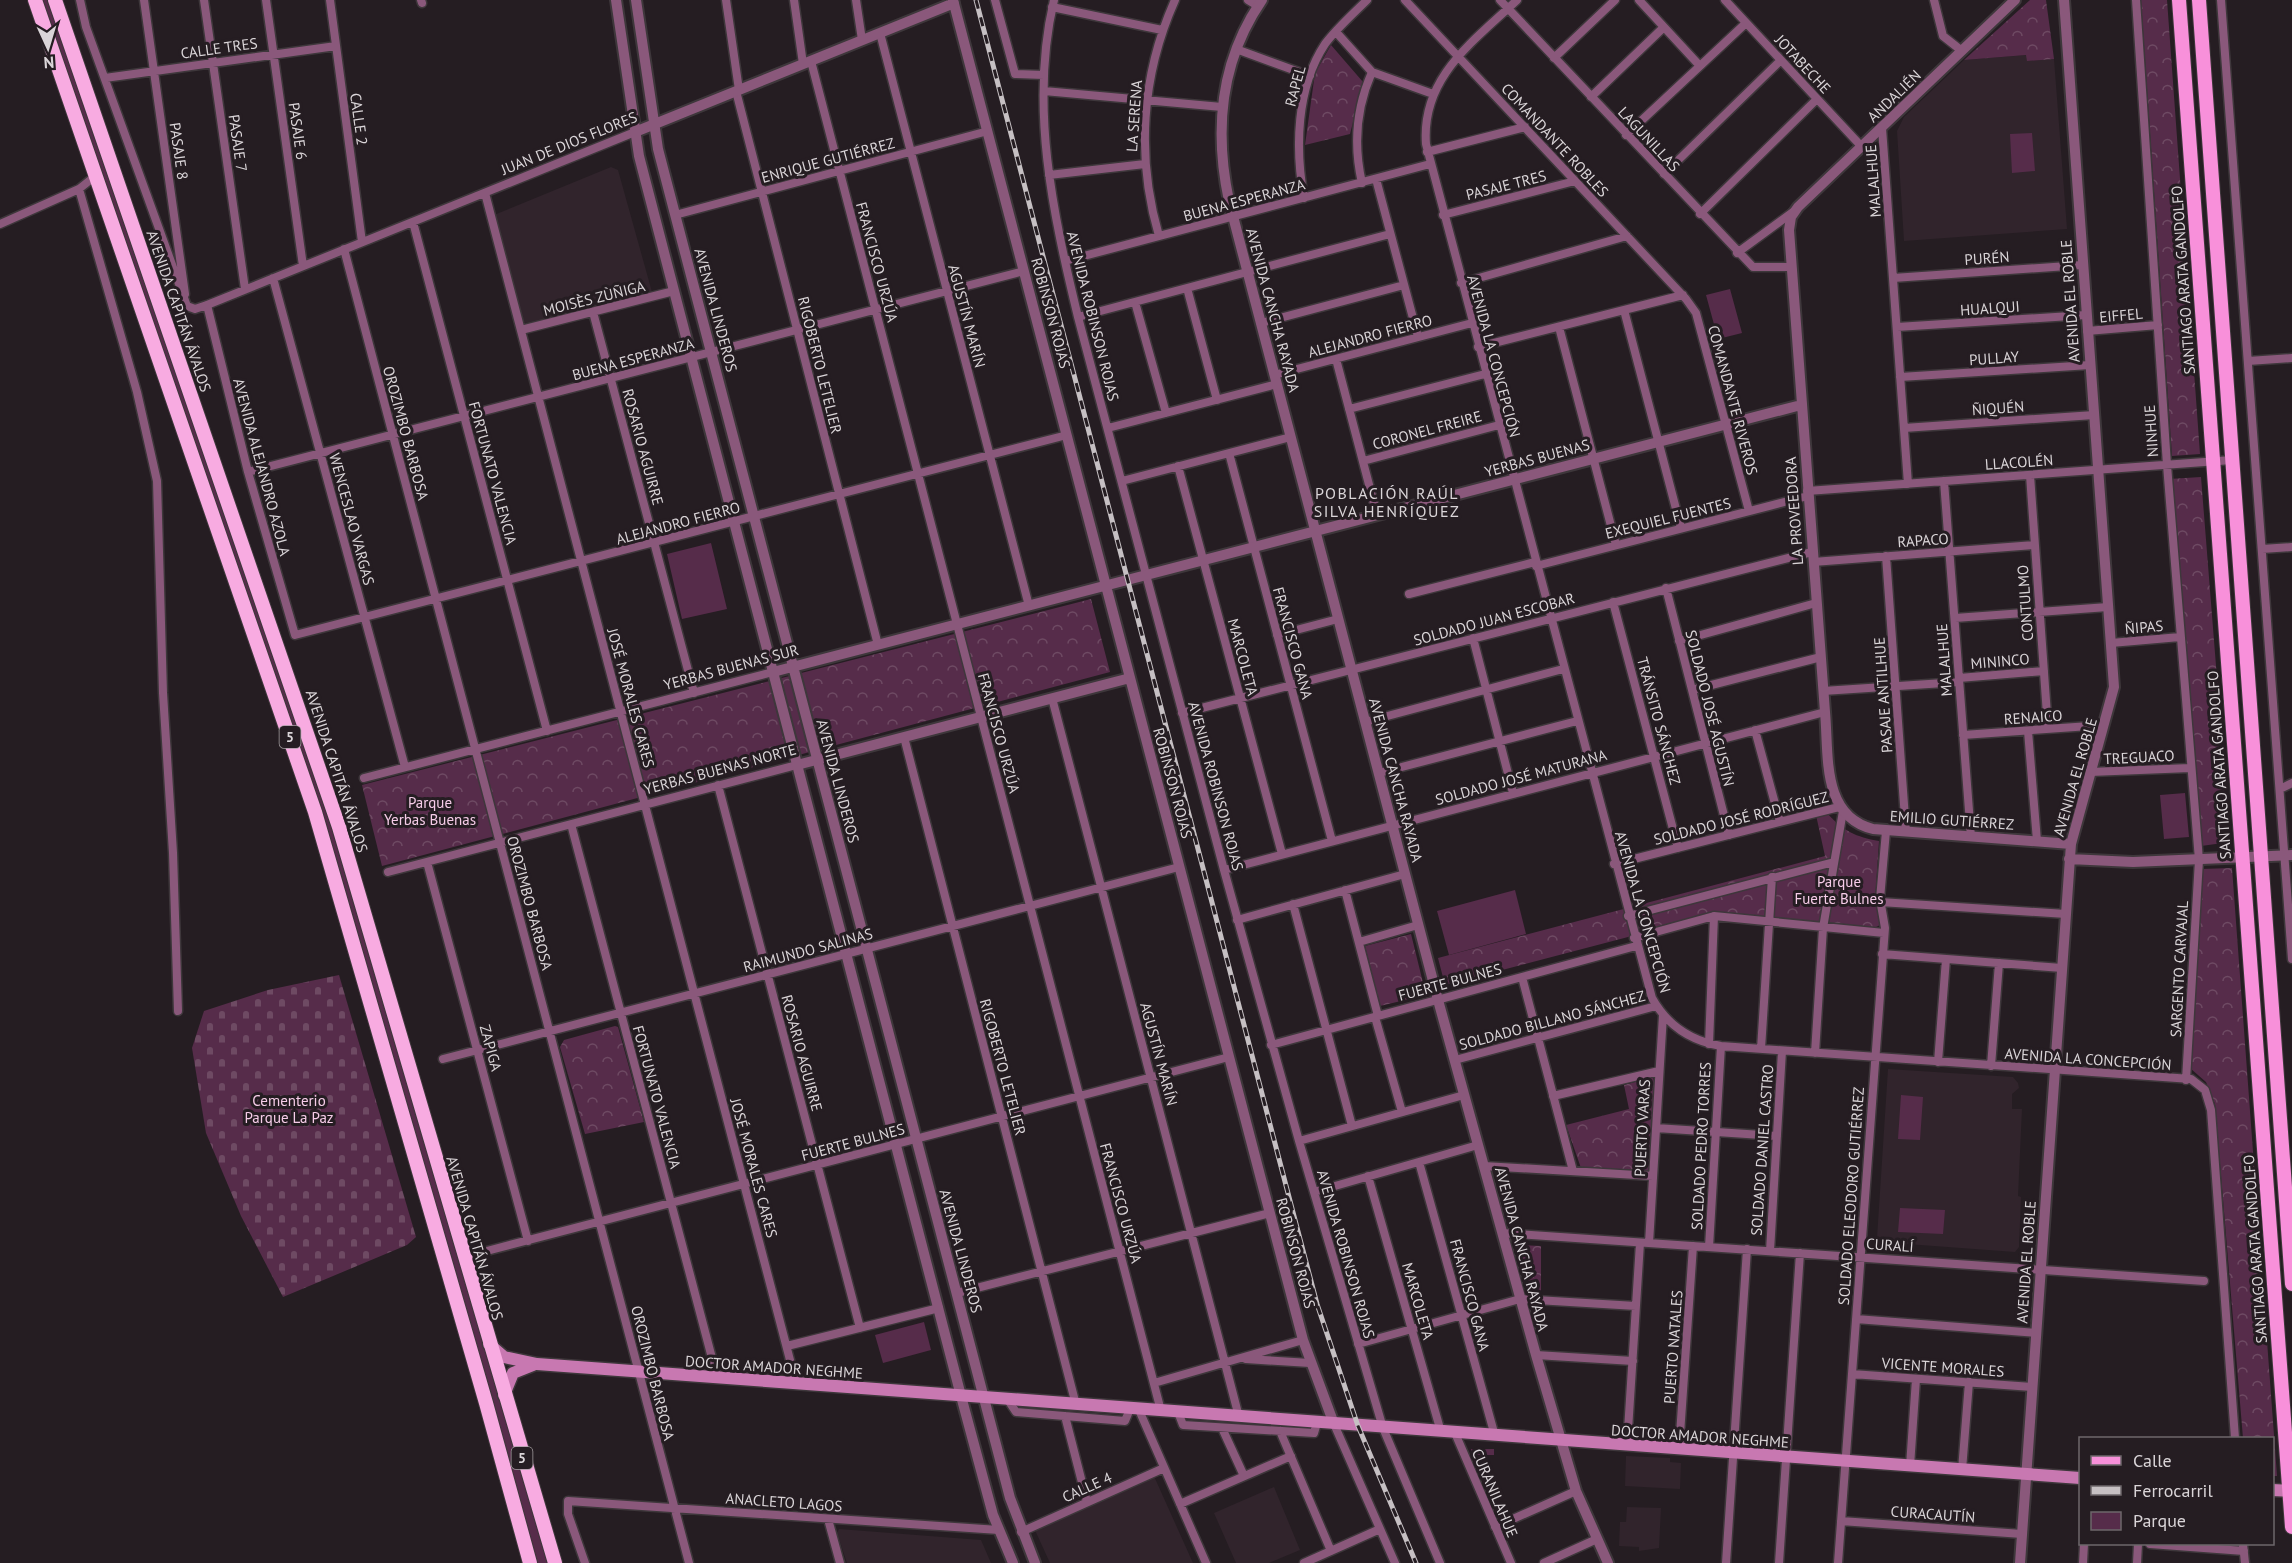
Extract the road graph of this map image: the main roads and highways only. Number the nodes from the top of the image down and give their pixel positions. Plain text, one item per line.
1 (35, 0) edge
2 (55, 0) edge
3 (2179, 0) edge
4 (2199, 0) edge
5 (2292, 1284) edge
6 (488, 1344) junction
7 (537, 1364) junction
8 (504, 1396) junction
9 (2079, 1478) edge
10 (2274, 1490) edge
11 (2291, 1491) edge
12 (2292, 1527) edge
13 (530, 1563) edge
14 (555, 1563) edge

1 - 13 highway, 5
2 - 6 highway, AVENIDA CAPITÁN ÁVALOS / 5
3 - 11 main road, SANTIAGO ARATA GANDOLFO
4 - 5 main road
6 - 7 main road, DOCTOR AMADOR NEGHME
6 - 8 highway, AVENIDA CAPITÁN ÁVALOS / 5
7 - 8 main road
7 - 9 main road, DOCTOR AMADOR NEGHME
8 - 14 highway, AVENIDA CAPITÁN ÁVALOS / 5
10 - 11 main road
11 - 12 main road, SANTIAGO ARATA GANDOLFO

